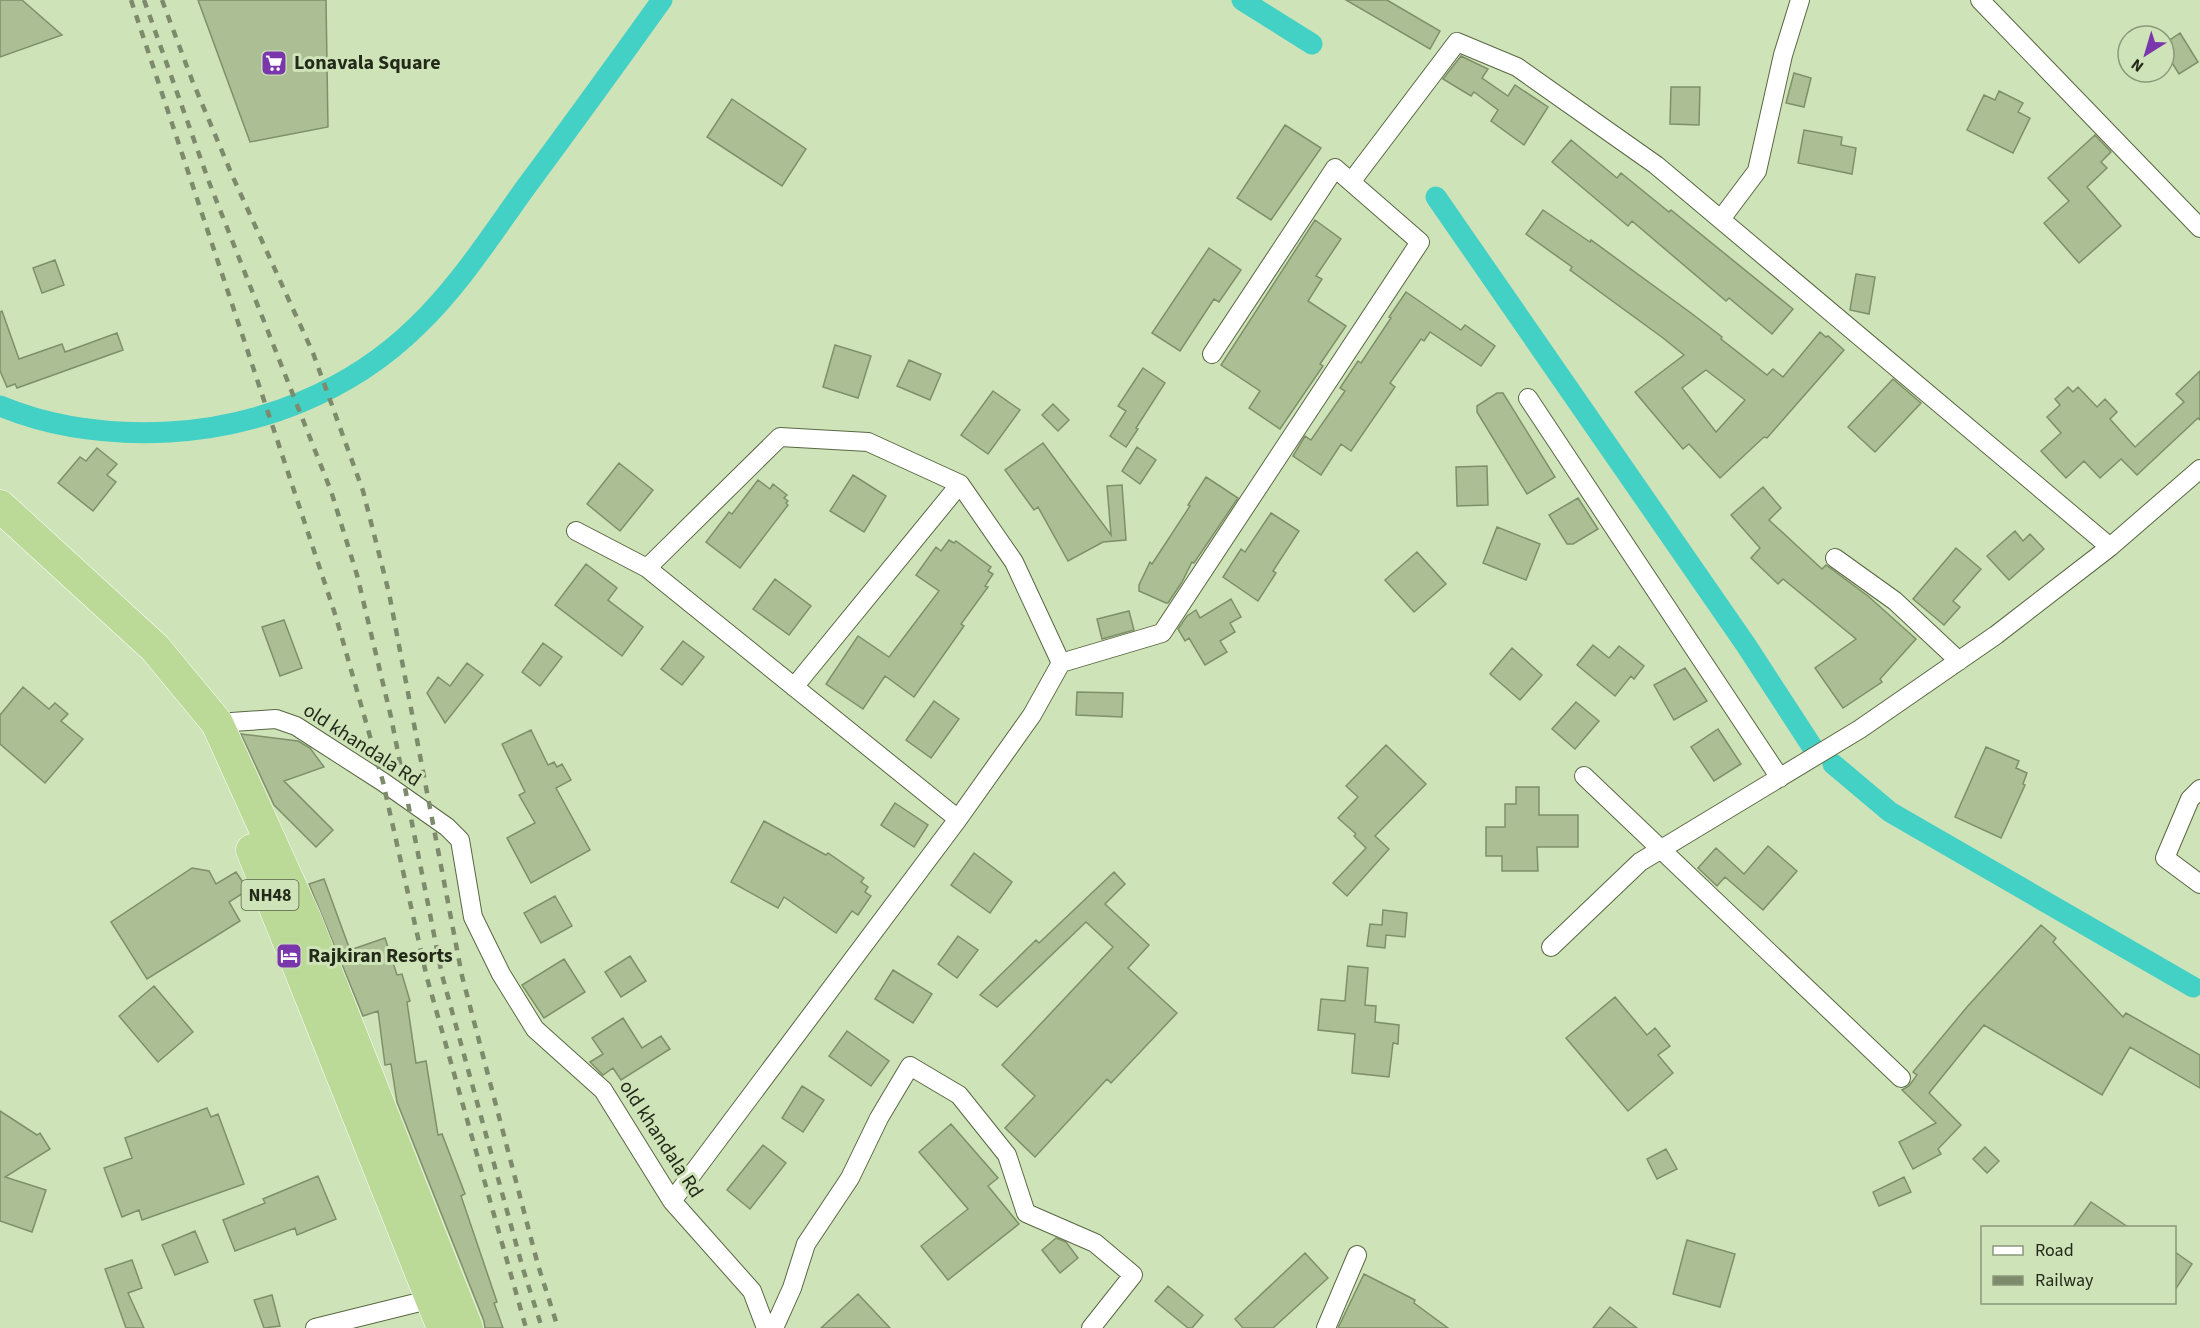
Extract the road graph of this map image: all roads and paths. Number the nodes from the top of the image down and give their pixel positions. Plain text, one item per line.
1 (1800, 0) edge
2 (1980, 0) edge
3 (1352, 182) junction
4 (1721, 219) junction
5 (2200, 228) edge
6 (1212, 354) dead end
7 (1528, 398) dead end
8 (2200, 469) edge
9 (960, 484) junction
10 (0, 506) edge
11 (0, 527) edge
12 (576, 531) dead end
13 (2110, 547) junction
14 (1835, 558) dead end
15 (647, 568) junction
16 (1959, 661) junction
17 (1060, 663) junction
18 (794, 687) junction
19 (217, 723) junction
20 (1584, 776) dead end
21 (1780, 778) junction
22 (2200, 789) edge
23 (958, 819) junction
24 (1662, 849) junction
25 (2200, 884) edge
26 (1551, 947) dead end
27 (1901, 1078) dead end
28 (672, 1201) junction
29 (1357, 1255) dead end
30 (437, 1314) edge
31 (315, 1328) edge
32 (467, 1328) edge
33 (766, 1328) edge
34 (774, 1328) edge
35 (1091, 1328) edge
36 (1326, 1328) edge

1 - 4 street
2 - 5 street
3 - 4 street
3 - 6 street
3 - 17 street
4 - 13 street
7 - 21 street
8 - 13 street
9 - 15 street
9 - 17 street
9 - 18 street
10 - 19 highway, NH48
11 - 30 highway, NH48
12 - 15 street
13 - 16 street
14 - 16 street
15 - 18 street
16 - 21 street
17 - 23 street
18 - 23 street
19 - 28 street, old khandala Rd
19 - 32 highway, NH48
20 - 24 street
21 - 24 street
22 - 25 street
23 - 28 street
24 - 26 street
24 - 27 street
28 - 33 street, old khandala Rd
29 - 36 street
30 - 31 street
34 - 35 street

